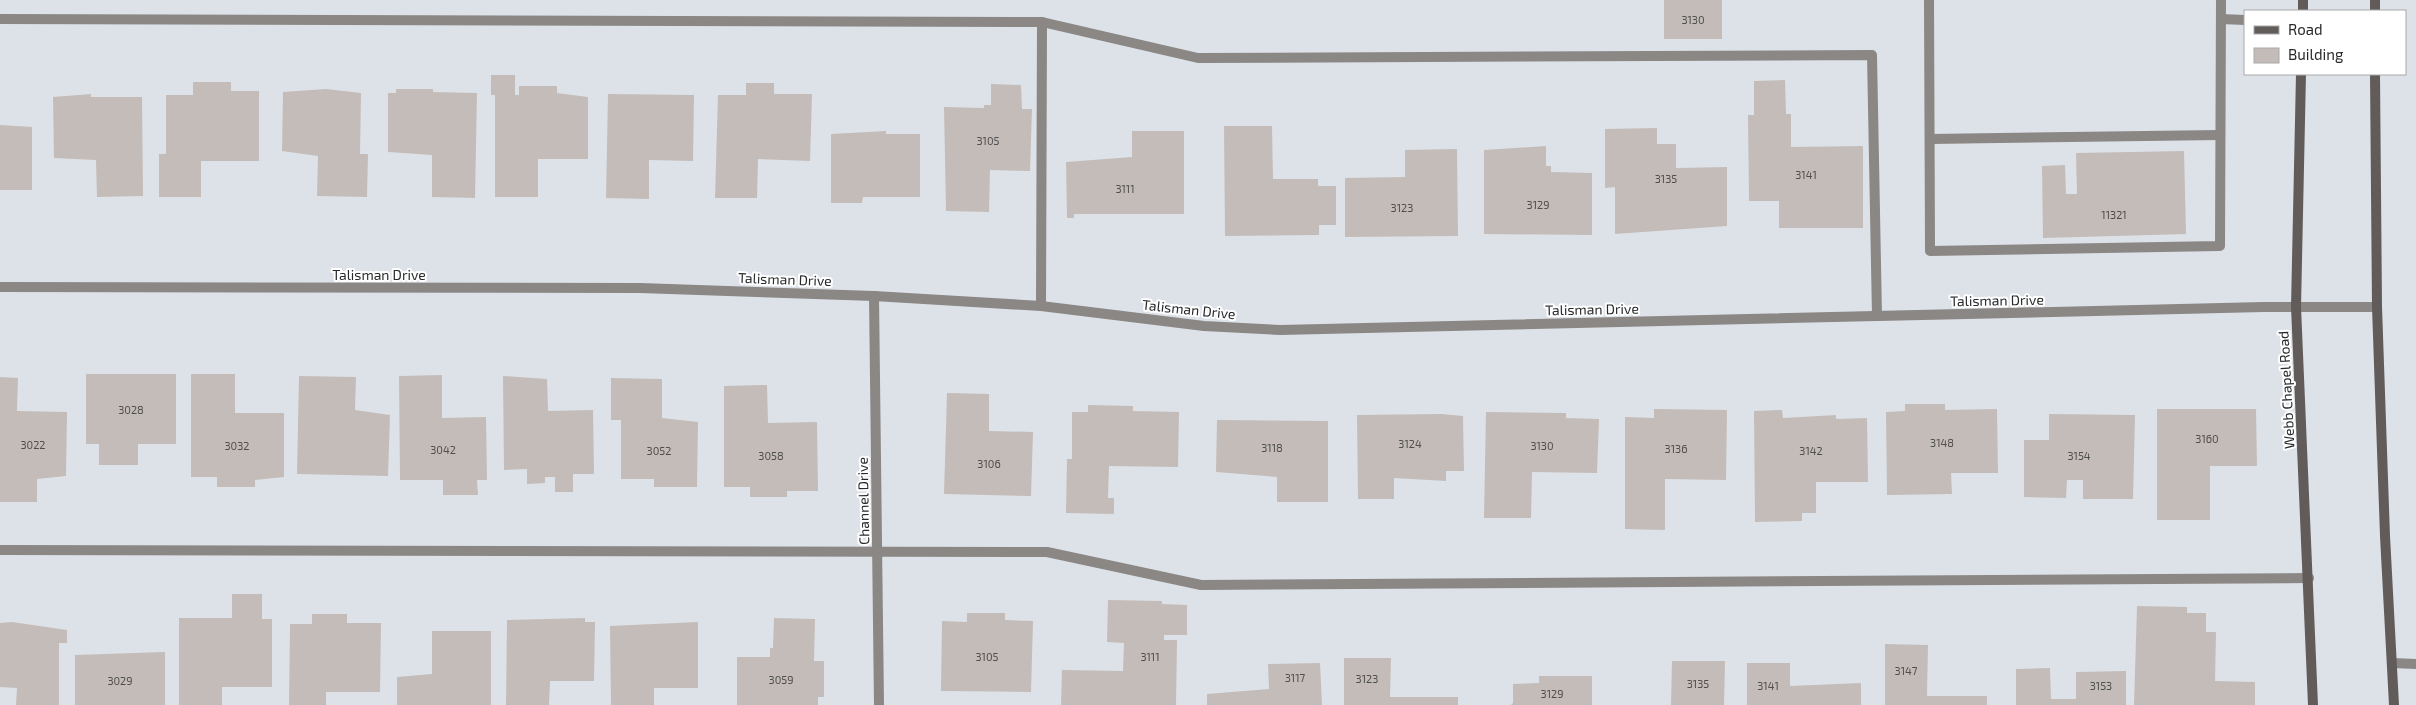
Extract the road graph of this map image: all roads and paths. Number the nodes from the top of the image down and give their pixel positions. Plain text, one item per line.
1 (1929, 0) edge
2 (2222, 0) edge
3 (0, 19) edge
4 (2221, 19) junction
5 (2244, 20) edge
6 (1042, 22) junction
7 (2301, 75) edge
8 (2375, 75) edge
9 (2220, 135) junction
10 (1930, 139) junction
11 (0, 287) edge
12 (874, 296) junction
13 (1041, 306) junction
14 (2296, 307) junction
15 (2377, 307) junction
16 (1877, 316) junction
17 (0, 550) edge
18 (878, 552) junction
19 (2309, 578) junction
20 (2392, 663) junction
21 (2416, 664) edge
22 (879, 705) edge
23 (2313, 705) edge
24 (2394, 705) edge

1 - 10 street
2 - 4 street
3 - 6 street
4 - 5 street
4 - 9 street
6 - 13 street
6 - 16 street
7 - 14 main road, Webb Chapel Road
8 - 15 main road
9 - 10 street
9 - 10 street
11 - 12 street, Talisman Drive
12 - 13 street, Talisman Drive
12 - 18 street, Channel Drive
13 - 16 street, Talisman Drive
14 - 15 street, Talisman Drive
14 - 16 street, Talisman Drive
14 - 19 main road, Webb Chapel Road
15 - 20 main road
17 - 18 street
18 - 19 street
18 - 22 street, Channel Drive
19 - 23 main road, Webb Chapel Road
20 - 21 street
20 - 24 main road

